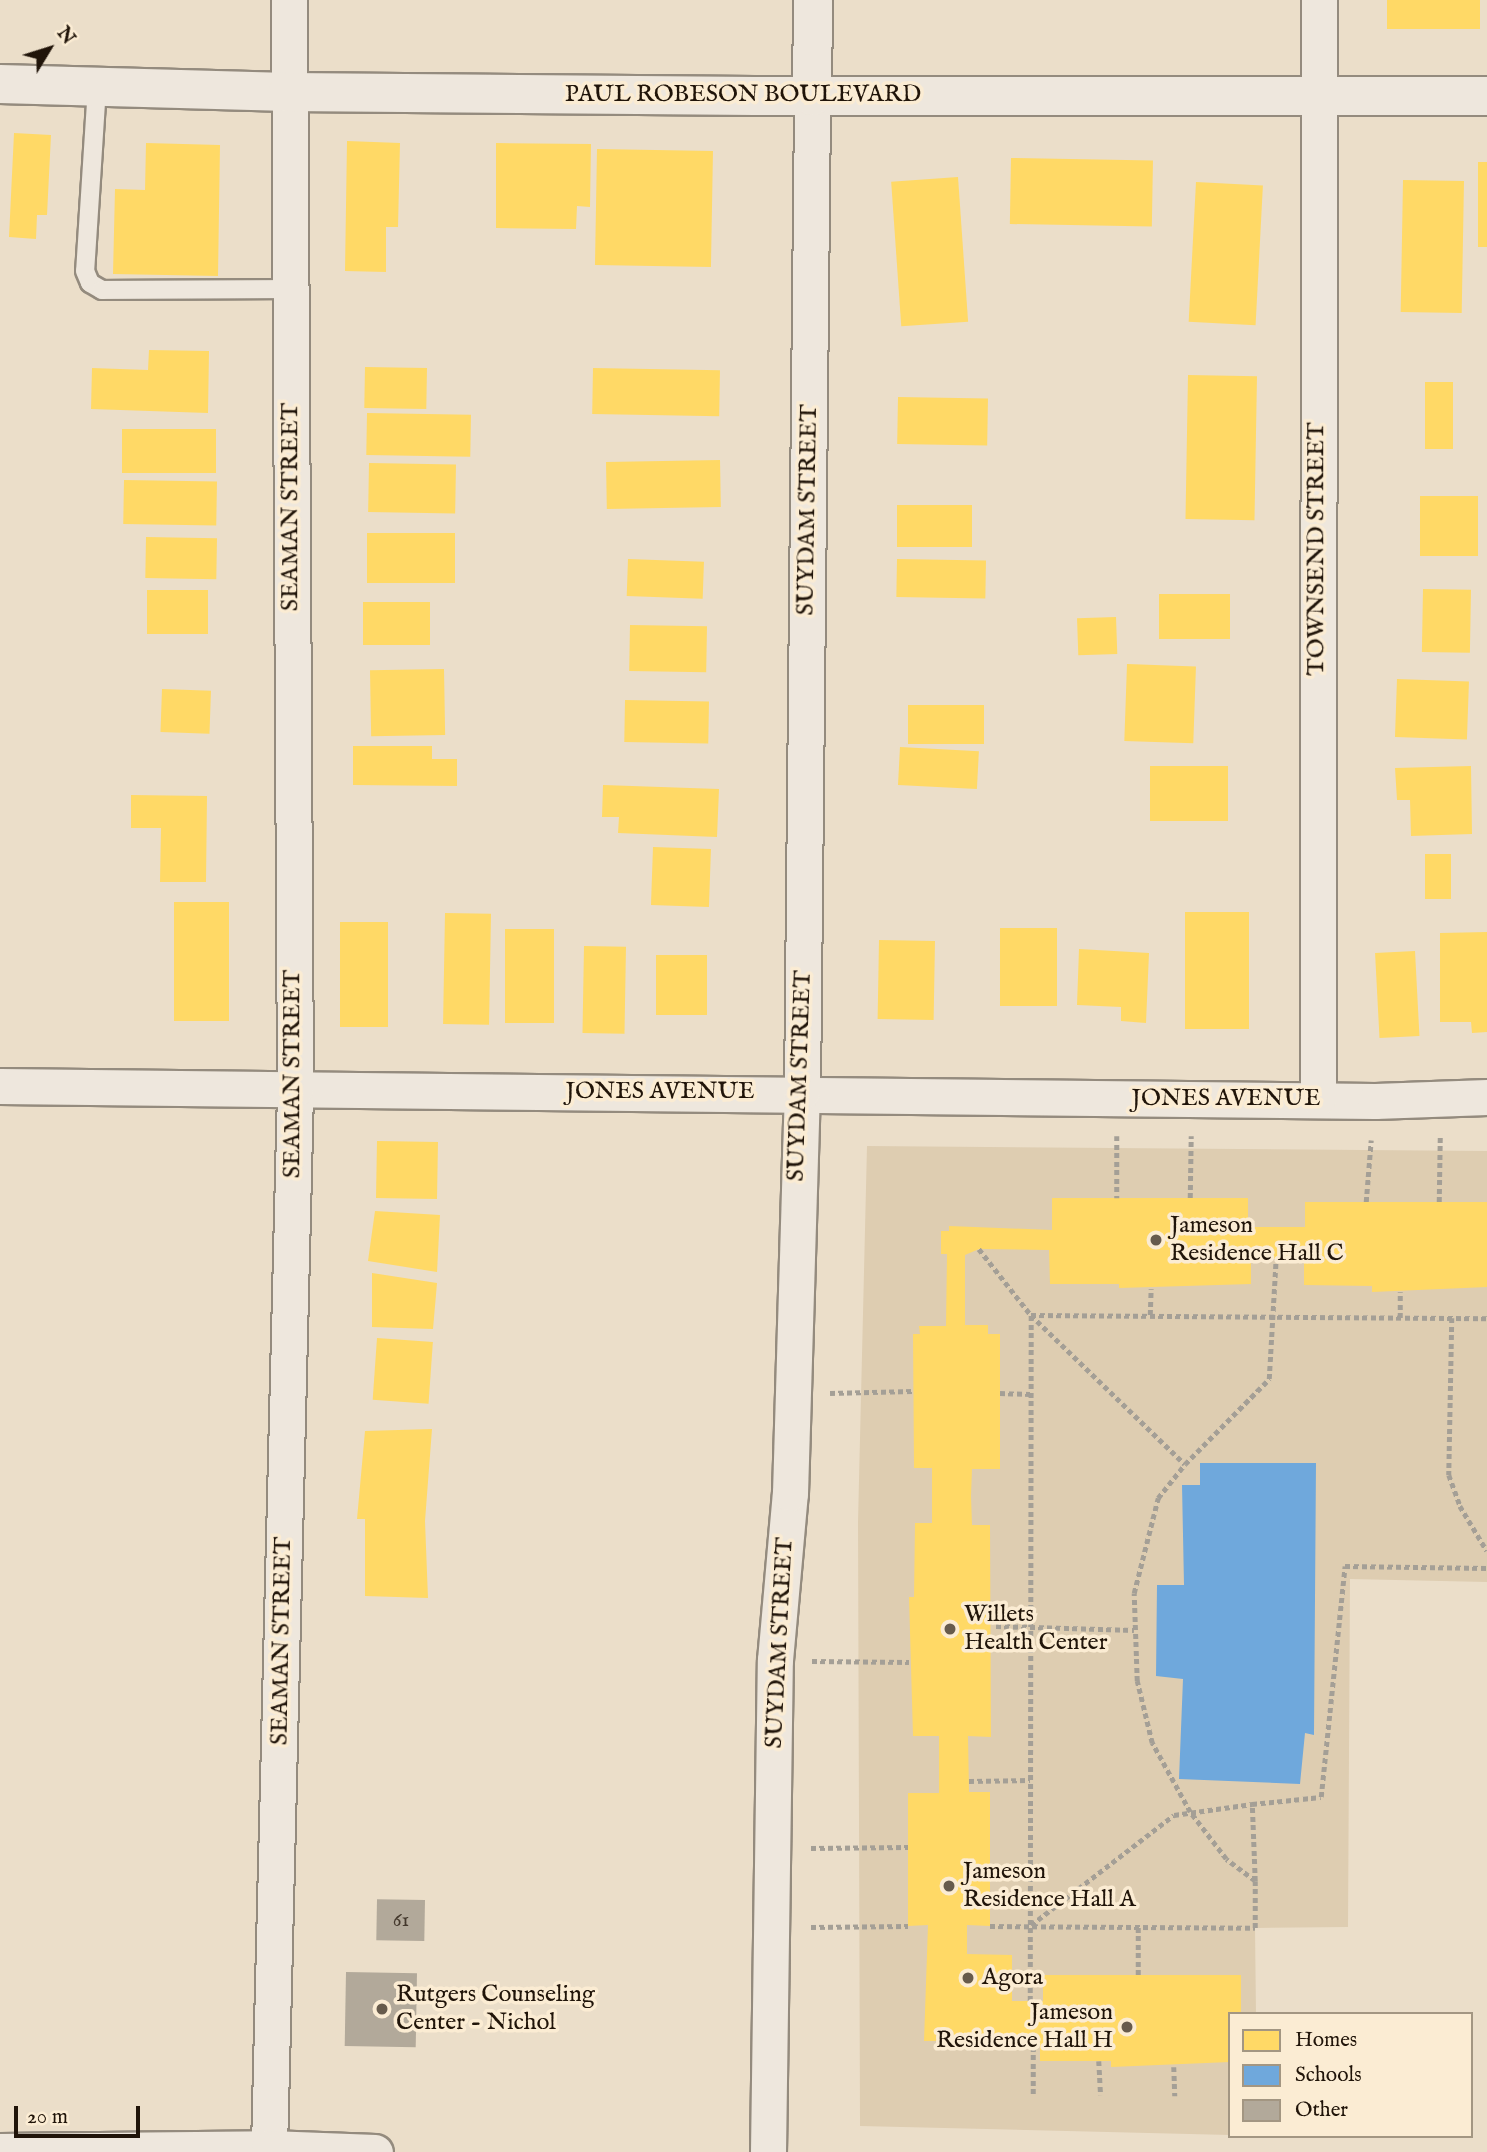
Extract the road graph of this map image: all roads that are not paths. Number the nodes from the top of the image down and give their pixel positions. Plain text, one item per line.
1 (289, 0) edge
2 (813, 0) edge
3 (1319, 0) edge
4 (0, 84) edge
5 (97, 86) junction
6 (288, 92) junction
7 (812, 96) junction
8 (1487, 96) edge
9 (1317, 97) junction
10 (289, 289) junction
11 (0, 1086) edge
12 (295, 1089) junction
13 (802, 1092) junction
14 (1487, 1097) edge
15 (1318, 1098) junction
16 (269, 2148) junction
17 (0, 2151) edge
18 (375, 2152) edge
19 (768, 2152) edge

1 - 6 street, SEAMAN STREET
2 - 7 street, SUYDAM STREET
3 - 9 street, TOWNSEND STREET
4 - 5 street, PAUL ROBESON BOULEVARD
5 - 6 street, PAUL ROBESON BOULEVARD
5 - 10 lane
6 - 7 street, PAUL ROBESON BOULEVARD
6 - 10 street, SEAMAN STREET
7 - 9 street, PAUL ROBESON BOULEVARD
7 - 13 street, SUYDAM STREET
8 - 9 street, PAUL ROBESON BOULEVARD
9 - 15 street, TOWNSEND STREET
10 - 12 street, SEAMAN STREET
11 - 12 street, JONES AVENUE
12 - 13 street, JONES AVENUE
12 - 16 street, SEAMAN STREET
13 - 15 street, JONES AVENUE
13 - 19 street, SUYDAM STREET
14 - 15 street, JONES AVENUE
16 - 17 street
16 - 18 street

